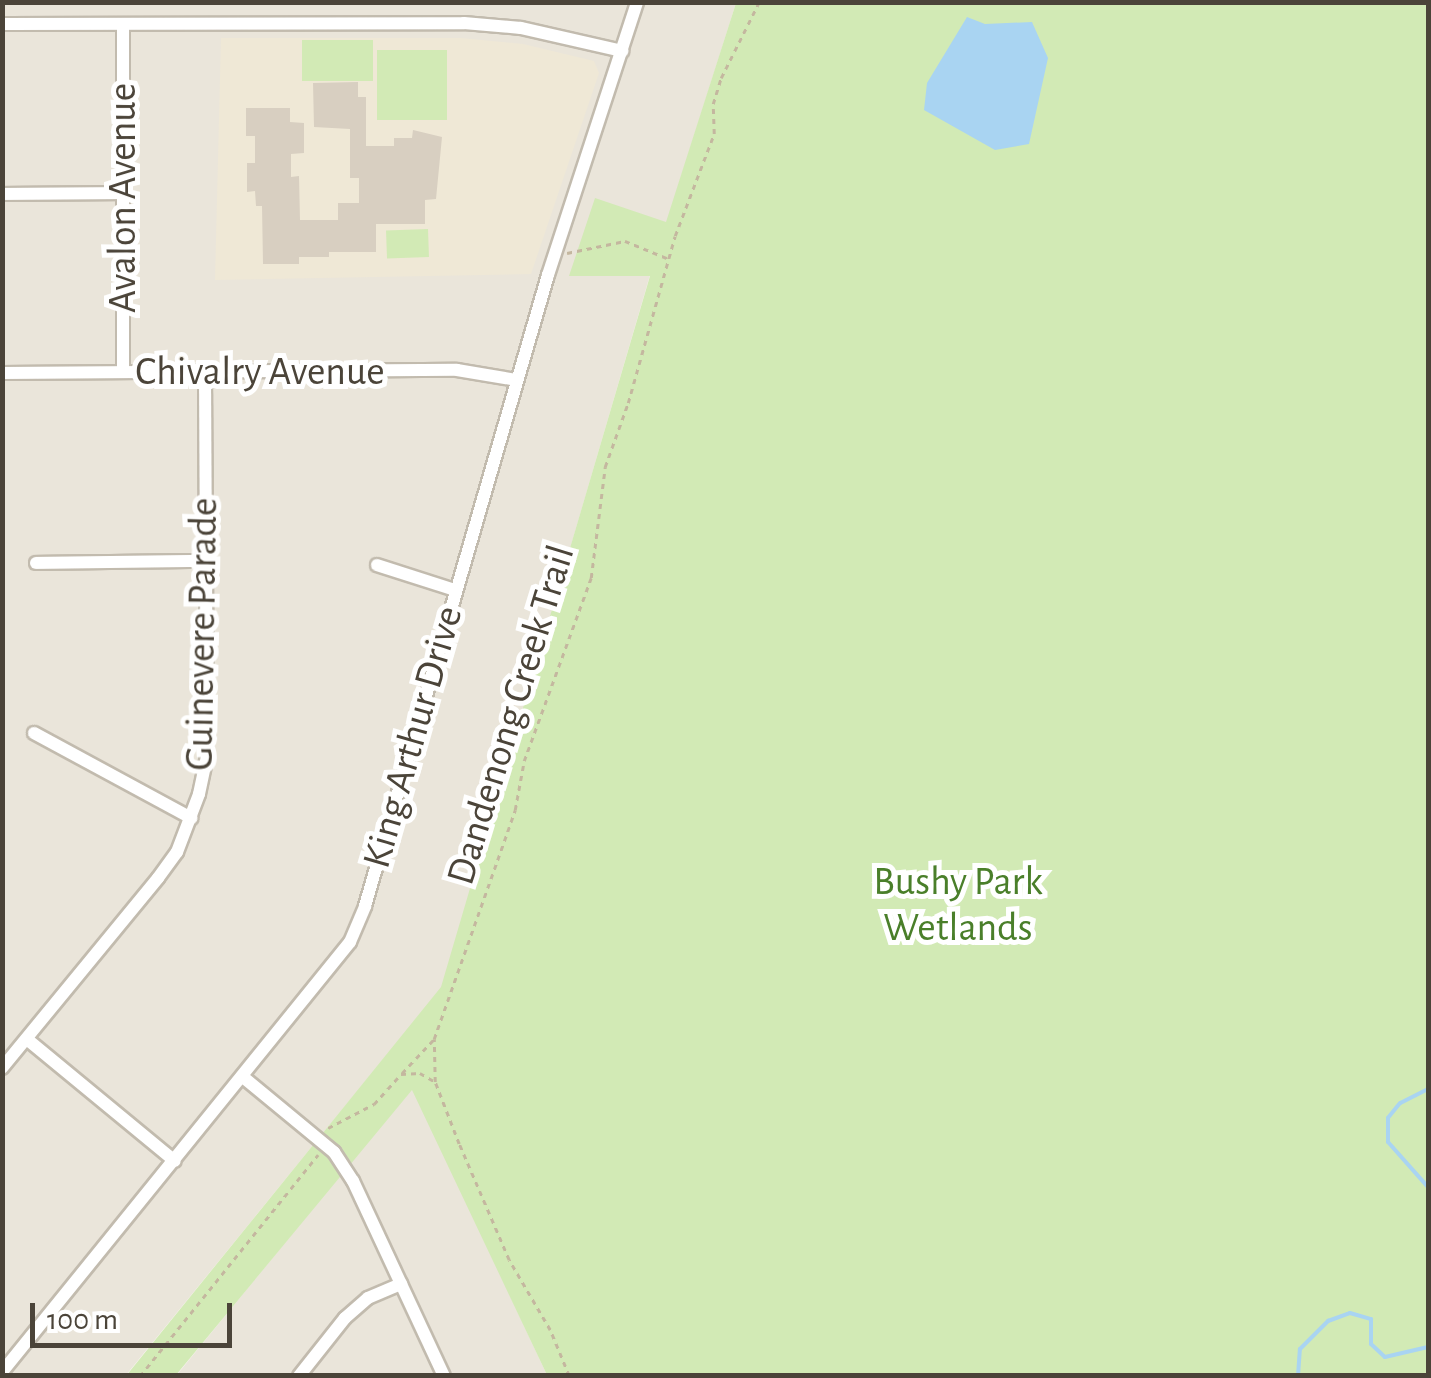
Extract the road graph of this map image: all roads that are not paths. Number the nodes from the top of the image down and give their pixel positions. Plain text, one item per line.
1 (637, 2) edge
2 (2, 24) edge
3 (123, 24) junction
4 (622, 51) junction
5 (2, 194) edge
6 (124, 194) junction
7 (122, 372) junction
8 (2, 373) edge
9 (205, 373) junction
10 (517, 380) junction
11 (204, 561) junction
12 (36, 562) dead end
13 (378, 565) dead end
14 (456, 590) junction
15 (34, 733) dead end
16 (191, 818) junction
17 (28, 1040) junction
18 (3, 1068) edge
19 (243, 1077) junction
20 (175, 1161) junction
21 (401, 1284) junction
22 (2, 1372) edge
23 (299, 1376) edge
24 (444, 1376) edge

1 - 4 street, King Arthur Drive
2 - 3 street
3 - 4 street
3 - 6 street, Avalon Avenue
4 - 10 street, King Arthur Drive
5 - 6 street
6 - 7 street, Avalon Avenue
7 - 8 street, Chivalry Avenue
7 - 9 street, Chivalry Avenue
9 - 10 street, Chivalry Avenue
9 - 11 street, Guinevere Parade
10 - 14 street, King Arthur Drive
11 - 12 street
11 - 16 street, Guinevere Parade
13 - 14 street
14 - 19 street, King Arthur Drive
15 - 16 street
16 - 17 street, Guinevere Parade
17 - 18 street, Guinevere Parade
17 - 20 street
19 - 20 street, King Arthur Drive
19 - 21 street
20 - 22 street, King Arthur Drive
21 - 23 street
21 - 24 street

